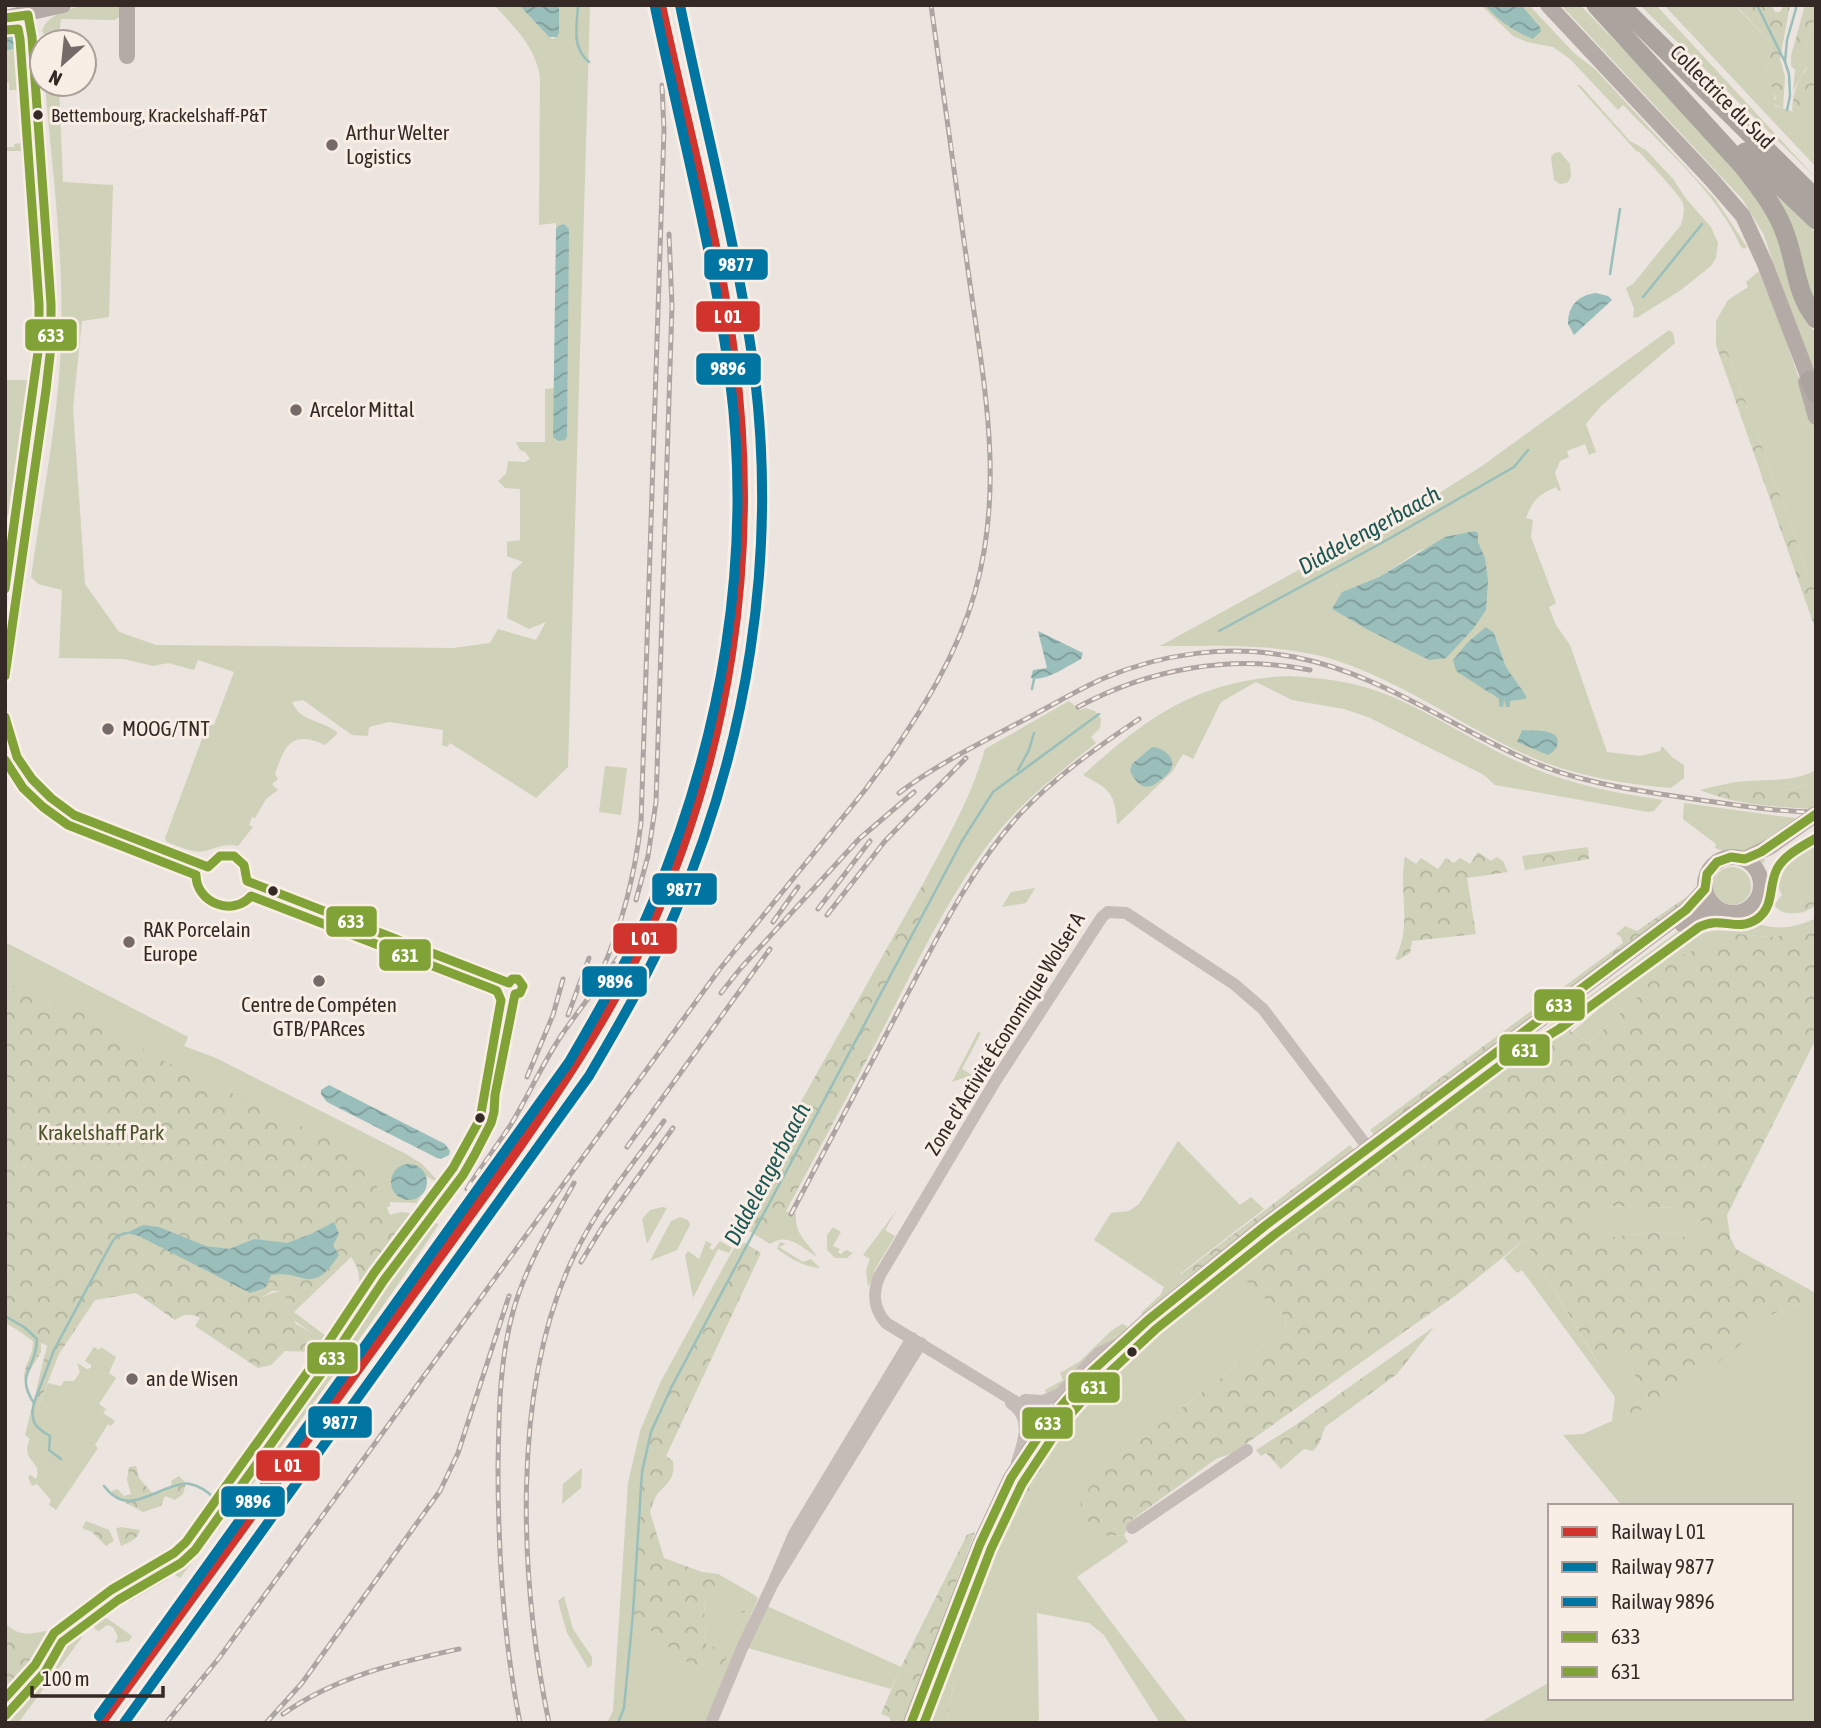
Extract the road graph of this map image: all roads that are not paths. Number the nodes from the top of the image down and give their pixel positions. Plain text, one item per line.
1 (63, 5) edge
2 (127, 5) edge
3 (1548, 5) edge
4 (1597, 5) edge
5 (1620, 5) edge
6 (5, 18) edge
7 (127, 56) dead end
8 (1763, 146) junction
9 (1816, 190) edge
10 (1816, 199) edge
11 (1816, 220) edge
12 (1797, 283) junction
13 (1816, 319) edge
14 (1816, 326) edge
15 (1798, 352) junction
16 (1814, 391) edge
17 (1816, 417) edge
18 (1816, 814) edge
19 (1811, 827) edge
20 (1745, 859) junction
21 (1760, 877) junction
22 (1705, 890) junction
23 (1717, 909) junction
24 (1499, 1051) junction
25 (494, 1112) dead end
26 (1369, 1149) junction
27 (917, 1342) junction
28 (1123, 1342) junction
29 (1025, 1400) junction
30 (1050, 1420) junction
31 (1247, 1450) dead end
32 (1011, 1479) junction
33 (1132, 1528) dead end
34 (5, 1716) edge
35 (711, 1723) edge
36 (911, 1723) edge

1 - 6 main road
2 - 7 main road
3 - 15 main road
4 - 11 highway, Collectrice du Sud
4 - 12 highway
5 - 8 highway, Collectrice du Sud
8 - 9 highway
8 - 10 highway, Collectrice du Sud
12 - 13 highway
12 - 14 highway
15 - 16 main road
15 - 17 main road
18 - 20 main road
19 - 21 main road
20 - 21 main road
20 - 22 main road
21 - 23 main road
22 - 23 main road
22 - 24 main road
23 - 24 main road
24 - 26 main road
25 - 34 street
26 - 27 street, Zone d'Activité Économique Wolser A
26 - 28 main road
27 - 29 street
27 - 30 street, Zone d'Activité Économique Wolser A
27 - 32 street
27 - 35 street
28 - 29 street
28 - 30 main road
29 - 30 street
30 - 32 main road
31 - 33 street
32 - 36 main road

